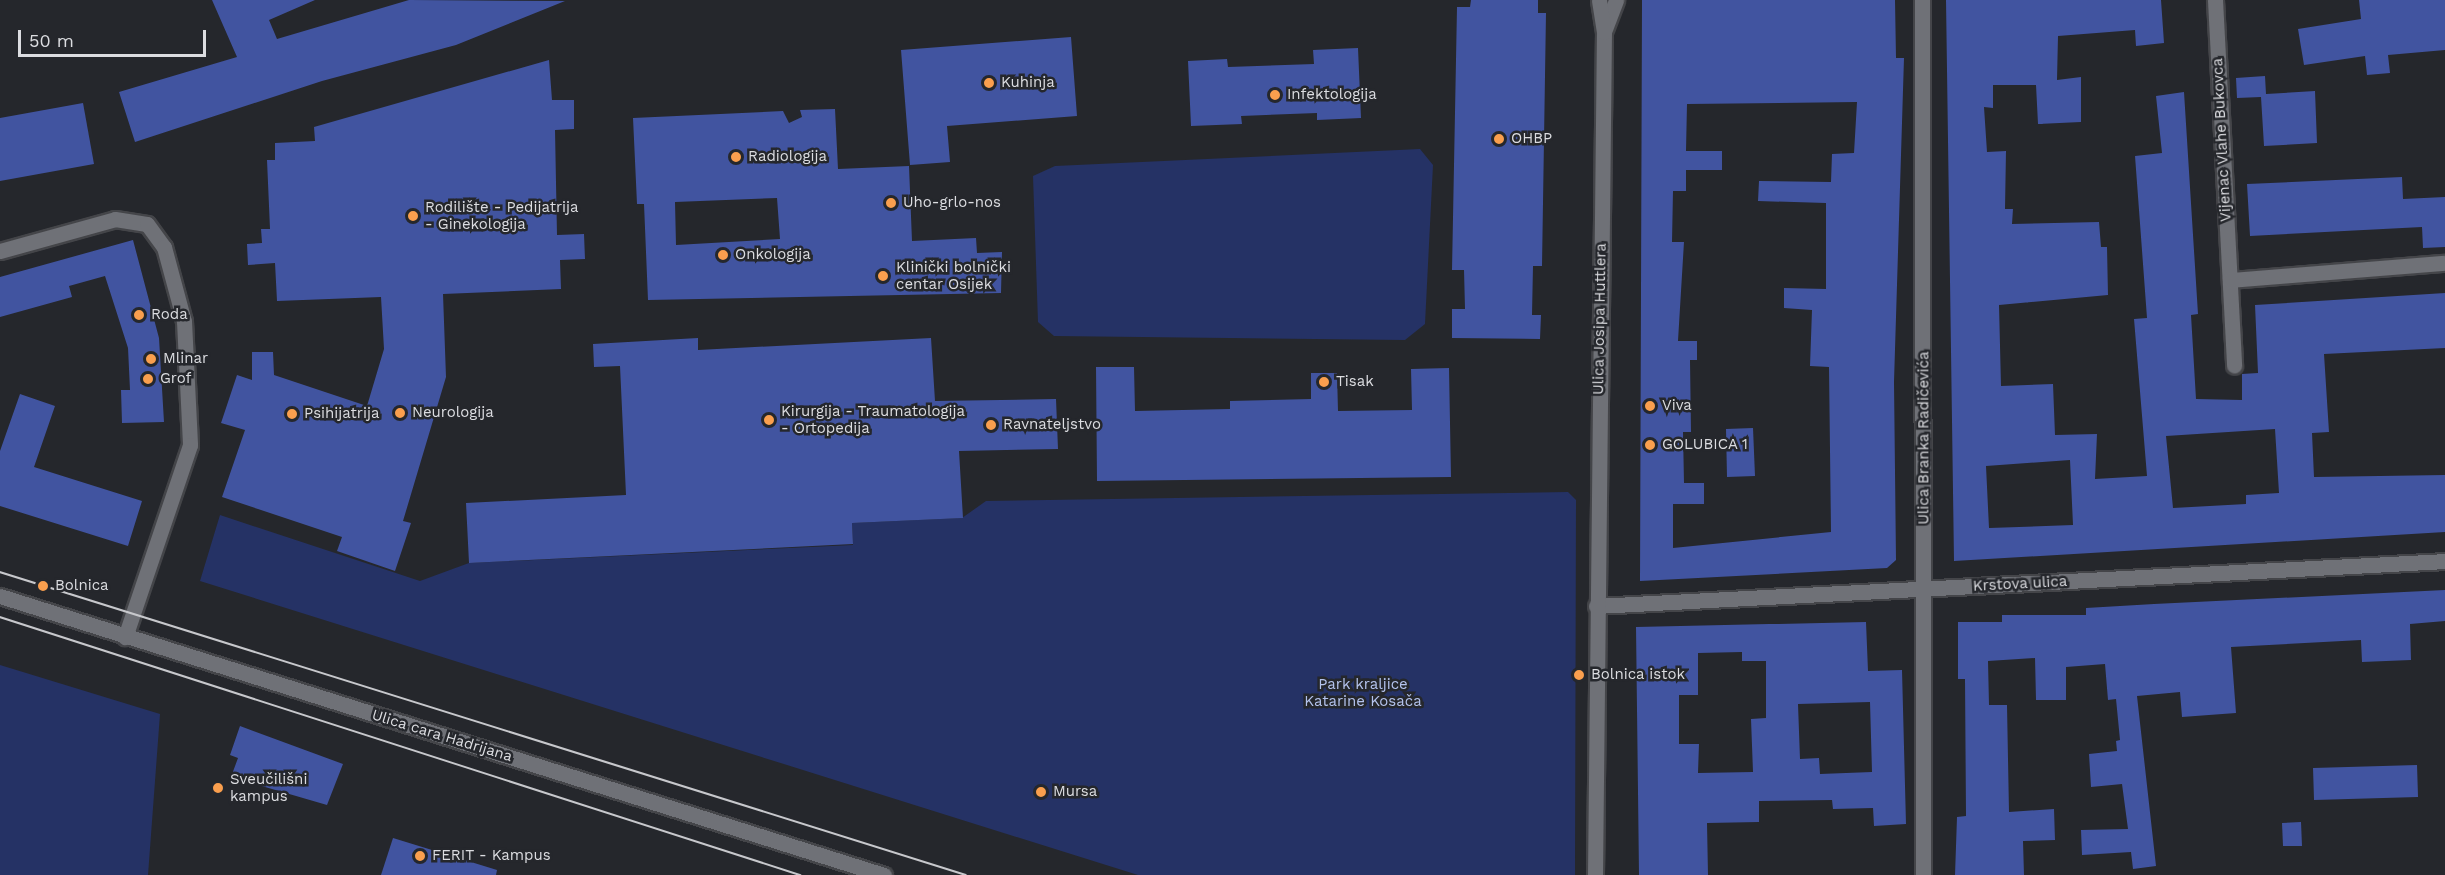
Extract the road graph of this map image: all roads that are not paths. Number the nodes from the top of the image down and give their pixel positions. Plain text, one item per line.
1 (1599, 0) edge
2 (1616, 0) edge
3 (1922, 0) edge
4 (2215, 0) edge
5 (1604, 32) junction
6 (0, 251) edge
7 (2443, 263) dead end
8 (2230, 280) junction
9 (2234, 366) dead end
10 (2445, 561) edge
11 (1924, 589) junction
12 (0, 596) edge
13 (1596, 606) junction
14 (125, 637) junction
15 (884, 875) edge
16 (1595, 875) edge
17 (1923, 875) edge

1 - 5 street, Ulica Josipa Huttlera
2 - 5 street, Ulica Josipa Huttlera
3 - 11 street, Ulica Branka Radičevića
4 - 8 street, Vijenac Vlahe Bukovca
5 - 13 street, Ulica Josipa Huttlera
6 - 14 street
7 - 8 street
8 - 9 street, Vijenac Vlahe Bukovca
10 - 11 street, Krstova ulica
11 - 13 street, Krstova ulica
11 - 17 street, Ulica Branka Radičevića
12 - 14 street, Ulica cara Hadrijana
13 - 16 street
14 - 15 street, Ulica cara Hadrijana

